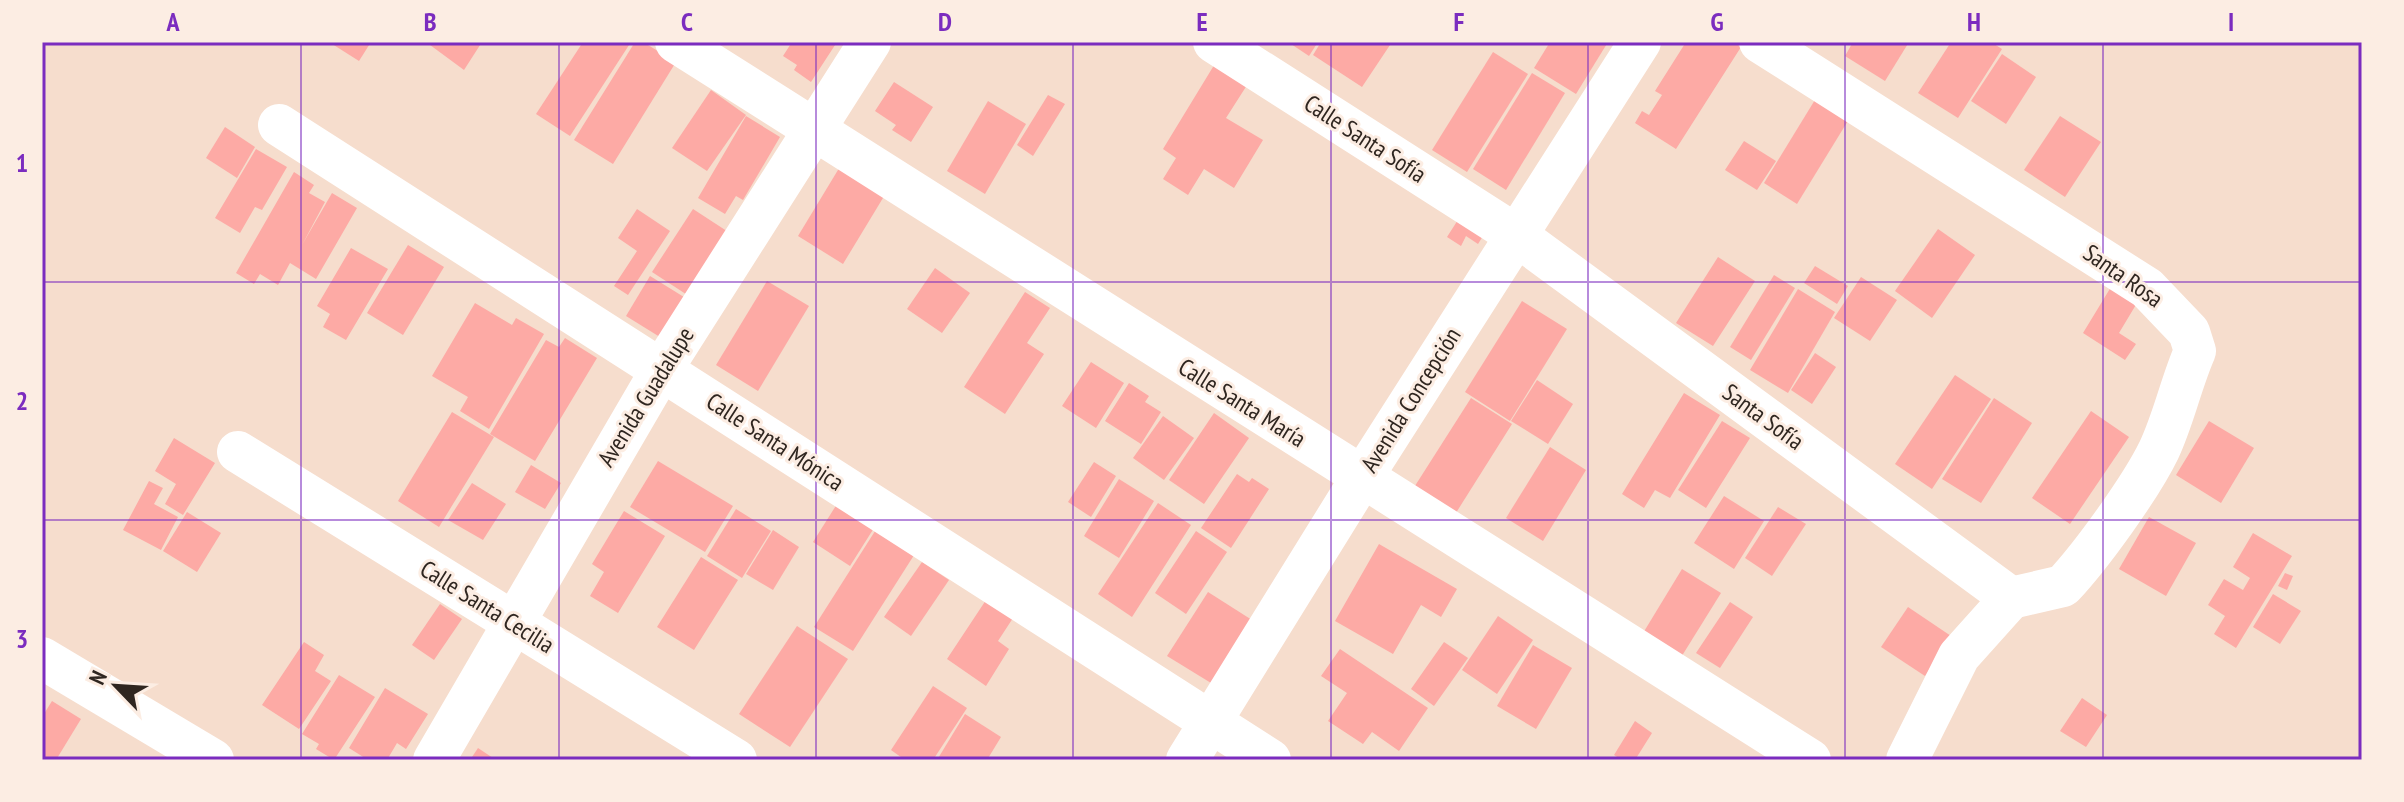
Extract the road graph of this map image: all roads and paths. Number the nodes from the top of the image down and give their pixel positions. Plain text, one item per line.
1 (676, 42) edge
2 (870, 42) edge
3 (1214, 42) edge
4 (1640, 42) edge
5 (1760, 42) edge
6 (279, 125) dead end
7 (814, 132) junction
8 (1516, 235) junction
9 (662, 369) junction
10 (238, 452) dead end
11 (1361, 479) junction
12 (2011, 598) junction
13 (513, 624) junction
14 (42, 658) edge
15 (1210, 723) junction
16 (213, 760) edge
17 (434, 760) edge
18 (736, 760) edge
19 (1187, 760) edge
20 (1270, 760) edge
21 (1810, 760) edge
22 (1907, 760) edge

1 - 7 street, Calle Santa María
2 - 7 street, Avenida Guadalupe
3 - 8 street, Calle Santa Sofía
4 - 8 street, Avenida Concepción
5 - 12 street, Santa Rosa
6 - 9 street, Calle Santa Mónica
7 - 9 street, Avenida Guadalupe
7 - 11 street, Calle Santa María
8 - 11 street, Avenida Concepción
8 - 12 street, Santa Sofía
9 - 13 street, Avenida Guadalupe
9 - 15 street, Calle Santa Mónica
10 - 13 street, Calle Santa Cecilia
11 - 15 street, Avenida Concepción
11 - 21 street, Calle Santa María
12 - 22 street
13 - 17 street, Avenida Guadalupe
13 - 18 street, Calle Santa Cecilia
14 - 16 street
15 - 19 street, Avenida Concepción
15 - 20 street, Calle Santa Mónica

